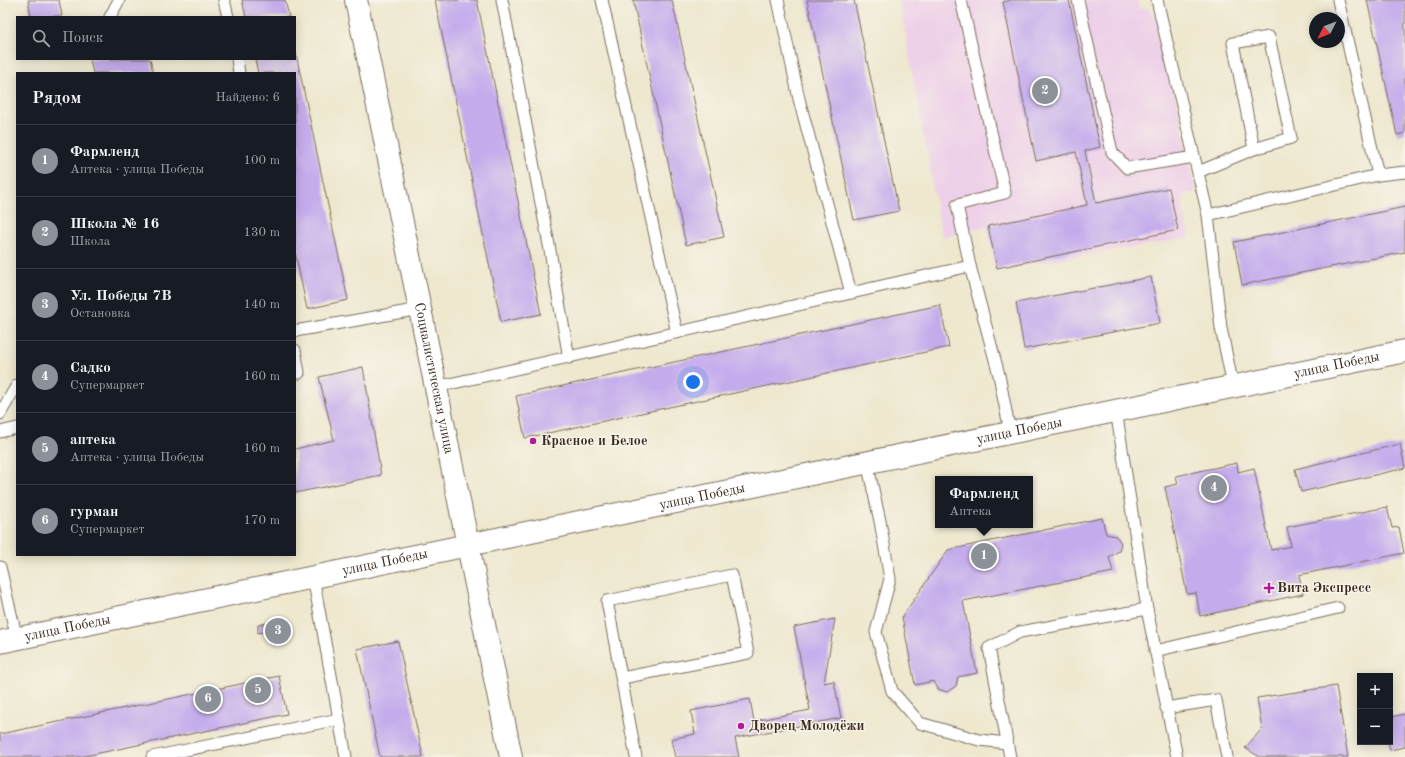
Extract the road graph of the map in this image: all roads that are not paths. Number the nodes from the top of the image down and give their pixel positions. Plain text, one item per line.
1 (119, 0) edge
2 (224, 0) edge
3 (356, 0) edge
4 (502, 0) edge
5 (602, 0) edge
6 (778, 0) edge
7 (961, 0) edge
8 (1078, 0) edge
9 (1157, 0) edge
10 (1338, 0) edge
11 (111, 16) edge
12 (228, 16) edge
13 (237, 60) edge
14 (240, 72) edge
15 (1254, 148) junction
16 (1193, 154) junction
17 (1198, 172) junction
18 (1405, 172) edge
19 (1378, 175) junction
20 (1208, 215) junction
21 (970, 266) junction
22 (851, 293) junction
23 (420, 309) junction
24 (296, 331) edge
25 (677, 333) junction
26 (1405, 350) edge
27 (296, 356) edge
28 (569, 358) junction
29 (296, 373) edge
30 (1233, 386) junction
31 (16, 387) edge
32 (436, 387) junction
33 (1116, 410) junction
34 (0, 414) edge
35 (16, 428) edge
36 (0, 432) edge
37 (1010, 432) junction
38 (867, 462) junction
39 (468, 545) junction
40 (0, 567) edge
41 (313, 577) junction
42 (1147, 608) junction
43 (1338, 608) dead end
44 (8, 640) edge
45 (1155, 651) junction
46 (622, 678) junction
47 (1166, 708) junction
48 (339, 719) junction
49 (1007, 743) junction
50 (152, 757) edge
51 (346, 757) edge
52 (511, 757) edge
53 (636, 757) edge
54 (1010, 757) edge
55 (1177, 757) edge
56 (1227, 757) edge

1 - 11 lane
2 - 12 lane
3 - 23 street, Социалистическая улица
4 - 28 lane
5 - 25 lane
6 - 22 lane
7 - 21 lane
8 - 16 lane
9 - 16 lane
10 - 19 lane
13 - 14 lane
15 - 15 lane
15 - 17 lane
16 - 17 lane
17 - 20 lane
18 - 19 lane
19 - 20 lane
20 - 30 lane
21 - 22 lane
21 - 37 lane
22 - 25 lane
23 - 24 lane
23 - 32 street, Социалистическая улица
25 - 28 lane
26 - 30 street, улица Победы
27 - 29 lane
28 - 32 lane
30 - 33 street, улица Победы
31 - 34 lane
32 - 39 street, Социалистическая улица
33 - 37 street, улица Победы
33 - 42 lane
35 - 36 lane
37 - 38 street, улица Победы
38 - 39 street, улица Победы
38 - 49 lane
39 - 41 street, улица Победы
39 - 52 street, Социалистическая улица
40 - 44 lane
41 - 44 street, улица Победы
41 - 48 lane
42 - 45 lane
42 - 49 lane
43 - 45 lane
45 - 47 lane
46 - 46 lane
46 - 53 lane
47 - 55 lane
47 - 56 lane
48 - 50 lane
48 - 51 lane
49 - 54 lane

